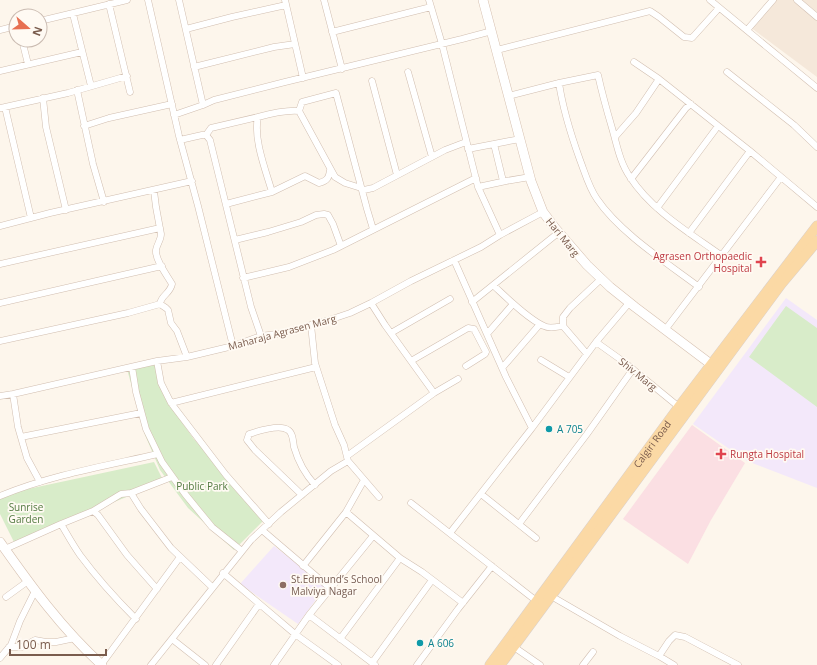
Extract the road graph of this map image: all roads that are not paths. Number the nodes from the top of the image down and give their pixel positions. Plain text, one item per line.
1 (126, 0) edge
2 (148, 0) edge
3 (180, 0) edge
4 (324, 0) edge
5 (429, 0) edge
6 (485, 0) edge
7 (710, 0) edge
8 (773, 0) edge
9 (797, 0) edge
10 (285, 3) edge
11 (108, 4) junction
12 (431, 7) junction
13 (719, 8) junction
14 (73, 14) junction
15 (817, 17) edge
16 (48, 20) edge
17 (186, 29) junction
18 (747, 30) junction
19 (492, 31) junction
20 (332, 32) junction
21 (295, 44) junction
22 (442, 44) junction
23 (24, 48) edge
24 (497, 50) junction
25 (82, 52) junction
26 (634, 62) dead end
27 (28, 64) junction
28 (194, 67) junction
29 (342, 69) junction
30 (0, 71) edge
31 (408, 72) dead end
32 (727, 72) dead end
33 (127, 76) junction
34 (303, 78) junction
35 (659, 79) junction
36 (372, 82) dead end
37 (559, 83) junction
38 (91, 86) junction
39 (817, 88) edge
40 (77, 90) junction
41 (130, 92) dead end
42 (508, 96) junction
43 (43, 98) junction
44 (172, 104) junction
45 (691, 104) junction
46 (203, 105) junction
47 (2, 108) edge
48 (299, 111) junction
49 (174, 115) junction
50 (258, 118) junction
51 (84, 126) junction
52 (718, 126) junction
53 (206, 135) junction
54 (615, 137) junction
55 (520, 139) junction
56 (180, 140) junction
57 (466, 142) junction
58 (494, 144) junction
59 (817, 146) edge
60 (468, 149) junction
61 (750, 151) junction
62 (432, 157) junction
63 (330, 168) junction
64 (397, 175) junction
65 (530, 177) junction
66 (781, 177) junction
67 (476, 178) junction
68 (631, 179) junction
69 (192, 181) junction
70 (502, 181) junction
71 (478, 187) junction
72 (361, 188) junction
73 (154, 191) junction
74 (272, 192) junction
75 (104, 202) junction
76 (226, 204) junction
77 (657, 208) junction
78 (817, 208) edge
79 (66, 210) junction
80 (543, 212) junction
81 (32, 218) junction
82 (0, 226) edge
83 (817, 226) edge
84 (160, 228) junction
85 (373, 229) junction
86 (558, 233) junction
87 (690, 233) junction
88 (500, 234) junction
89 (235, 240) junction
90 (817, 241) edge
91 (341, 246) junction
92 (722, 256) junction
93 (454, 260) junction
94 (0, 264) edge
95 (162, 266) junction
96 (243, 278) junction
97 (601, 279) junction
98 (494, 286) junction
99 (699, 287) junction
100 (450, 299) dead end
101 (371, 302) junction
102 (472, 302) junction
103 (0, 303) edge
104 (629, 303) junction
105 (160, 304) junction
106 (513, 304) junction
107 (540, 324) junction
108 (310, 325) junction
109 (563, 326) junction
110 (665, 330) junction
111 (391, 333) junction
112 (487, 334) junction
113 (260, 336) junction
114 (0, 341) edge
115 (596, 342) junction
116 (232, 346) junction
117 (587, 354) junction
118 (187, 357) junction
119 (541, 360) dead end
120 (157, 361) junction
121 (411, 361) junction
122 (466, 366) dead end
123 (132, 367) junction
124 (316, 367) junction
125 (715, 367) junction
126 (502, 368) junction
127 (633, 369) junction
128 (569, 377) junction
129 (458, 379) dead end
130 (434, 393) junction
131 (13, 394) junction
132 (0, 396) edge
133 (171, 403) junction
134 (679, 407) junction
135 (141, 412) junction
136 (532, 428) junction
137 (21, 437) junction
138 (158, 454) junction
139 (348, 458) junction
140 (172, 476) junction
141 (364, 480) junction
142 (40, 482) junction
143 (315, 485) junction
144 (131, 493) junction
145 (481, 494) junction
146 (302, 495) junction
147 (0, 496) edge
148 (379, 497) dead end
149 (411, 502) dead end
150 (93, 511) junction
151 (346, 512) junction
152 (60, 524) junction
153 (269, 524) junction
154 (520, 524) junction
155 (262, 530) junction
156 (450, 533) junction
157 (372, 536) junction
158 (536, 538) dead end
159 (2, 545) edge
160 (242, 551) junction
161 (180, 557) junction
162 (400, 558) junction
163 (303, 566) junction
164 (492, 566) junction
165 (223, 573) junction
166 (432, 580) junction
167 (28, 581) junction
168 (212, 587) junction
169 (330, 588) junction
170 (157, 589) junction
171 (35, 591) junction
172 (551, 596) junction
173 (6, 597) dead end
174 (463, 603) junction
175 (259, 604) junction
176 (540, 604) junction
177 (309, 615) junction
178 (136, 619) junction
179 (295, 634) junction
180 (75, 638) junction
181 (172, 639) junction
182 (340, 639) junction
183 (514, 646) junction
184 (9, 647) junction
185 (593, 652) dead end
186 (659, 656) junction
187 (0, 658) edge
188 (329, 659) junction
189 (373, 664) edge
190 (502, 664) edge
191 (101, 665) edge
192 (151, 665) edge
193 (205, 665) edge
194 (216, 665) edge
195 (274, 665) edge
196 (324, 665) edge
197 (338, 665) edge
198 (417, 665) edge
199 (490, 665) edge
200 (540, 665) edge
201 (583, 665) edge
202 (674, 665) edge
203 (738, 665) edge

1 - 11 street
2 - 44 street
3 - 17 street
4 - 20 street
5 - 12 street
6 - 19 street, Hari Marg
7 - 13 street
8 - 18 street
9 - 15 street
10 - 17 street
10 - 21 street
11 - 14 street
11 - 33 street
12 - 20 street
12 - 22 street
13 - 18 street
13 - 24 street
14 - 16 street
14 - 25 street
17 - 28 street
18 - 39 street
19 - 22 street
19 - 24 street, Hari Marg
20 - 29 street
21 - 28 street
21 - 34 street
22 - 29 street
22 - 57 street
23 - 27 street
24 - 42 street, Hari Marg
25 - 27 street
25 - 38 street
26 - 35 street
27 - 30 street
28 - 46 street
29 - 34 street
31 - 62 street
32 - 59 street
33 - 38 street
33 - 41 street
34 - 46 street
35 - 45 street
35 - 54 street
36 - 64 street
37 - 42 street
37 - 54 street
37 - 99 street
38 - 40 street
40 - 43 street
40 - 51 street
42 - 55 street, Hari Marg
43 - 47 street
43 - 79 street
44 - 49 street
44 - 51 street
45 - 52 street
45 - 68 street
46 - 49 street
47 - 81 street
48 - 50 street
48 - 63 street
48 - 72 street
49 - 56 street
50 - 53 street
50 - 74 street
51 - 75 street
52 - 61 street
52 - 77 street
53 - 56 street
53 - 76 street
54 - 68 street
55 - 58 street
55 - 65 street, Hari Marg
56 - 69 street
57 - 60 street
57 - 62 street
58 - 60 street
58 - 70 street
60 - 67 street
61 - 66 street
61 - 87 street
62 - 64 street
63 - 72 street
63 - 74 street
64 - 72 street
65 - 70 street
65 - 80 street, Hari Marg
66 - 78 street
66 - 92 street
67 - 71 street
67 - 85 street
68 - 77 street
69 - 73 street
69 - 116 street
70 - 71 street
71 - 88 street
72 - 85 street
73 - 75 street
73 - 84 street
74 - 76 street
75 - 79 street
76 - 89 street
77 - 87 street
79 - 81 street
80 - 86 street, Hari Marg
80 - 88 street, Maharaja Agrasen Marg
81 - 82 street
83 - 125 main road, Calgiri Road
84 - 94 street
84 - 95 street
85 - 91 street
86 - 97 street, Hari Marg
86 - 98 street
87 - 92 street
88 - 93 street, Maharaja Agrasen Marg
89 - 91 street
89 - 96 street
90 - 125 main road, Calgiri Road
91 - 96 street
92 - 99 street
93 - 101 street, Maharaja Agrasen Marg
93 - 102 street
95 - 103 street
95 - 105 street
96 - 113 street
97 - 104 street, Hari Marg
97 - 109 street
98 - 102 street
98 - 106 street
99 - 110 street
100 - 111 street
101 - 108 street, Maharaja Agrasen Marg
101 - 111 street
102 - 112 street
104 - 110 street, Hari Marg
104 - 115 street
105 - 114 street
105 - 118 street
106 - 107 street
106 - 112 street
107 - 109 street
107 - 126 street
108 - 113 street, Maharaja Agrasen Marg
108 - 124 street
109 - 117 street
110 - 125 street, Hari Marg
111 - 121 street
112 - 126 street
113 - 116 street, Maharaja Agrasen Marg
115 - 117 street
115 - 127 street, Shiv Marg
116 - 118 street, Maharaja Agrasen Marg
117 - 128 street
118 - 120 street, Maharaja Agrasen Marg
119 - 128 street
120 - 123 street, Maharaja Agrasen Marg
120 - 133 street
121 - 122 street
121 - 130 street
123 - 131 street, Maharaja Agrasen Marg
123 - 135 street
124 - 133 street
124 - 139 street
125 - 134 main road, Calgiri Road
125 - 172 main road, Calgiri Road
126 - 136 street
127 - 134 street, Shiv Marg
127 - 154 street
128 - 136 street
129 - 130 street
130 - 139 street
131 - 132 street, Maharaja Agrasen Marg
131 - 137 street
133 - 153 street
134 - 176 main road, Calgiri Road
135 - 137 street
135 - 138 street
136 - 145 street
137 - 142 street
138 - 140 street
138 - 142 street
139 - 141 street
139 - 143 street
140 - 144 street
140 - 160 street
141 - 148 street
141 - 151 street
142 - 147 street
143 - 146 street
143 - 146 street
144 - 150 street
144 - 161 street
145 - 154 street
145 - 156 street
146 - 153 street
149 - 156 street
150 - 152 street
150 - 170 street
151 - 157 street
151 - 163 street
152 - 159 street
152 - 178 street
153 - 155 street
154 - 158 street
155 - 160 street
155 - 163 street
156 - 164 street
157 - 162 street
157 - 169 street
159 - 167 street
160 - 165 street
161 - 168 street
161 - 170 street
162 - 166 street
162 - 182 street
163 - 169 street
164 - 174 street
164 - 176 street
165 - 168 street
165 - 175 street
166 - 174 street
166 - 189 street
167 - 171 street
167 - 173 street
168 - 181 street
169 - 177 street
170 - 178 street
171 - 180 street
171 - 184 street
172 - 176 main road, Calgiri Road
172 - 186 street
174 - 198 street
175 - 179 street
175 - 194 street
176 - 183 main road, Calgiri Road
176 - 199 main road, Calgiri Road
177 - 179 street
177 - 182 street
178 - 191 street
179 - 188 street
179 - 195 street
180 - 184 street
180 - 191 street
181 - 192 street
181 - 193 street
182 - 189 street
183 - 190 main road, Calgiri Road
183 - 200 street
184 - 187 street
185 - 201 street
186 - 202 street
186 - 203 street
188 - 196 street
188 - 197 street

